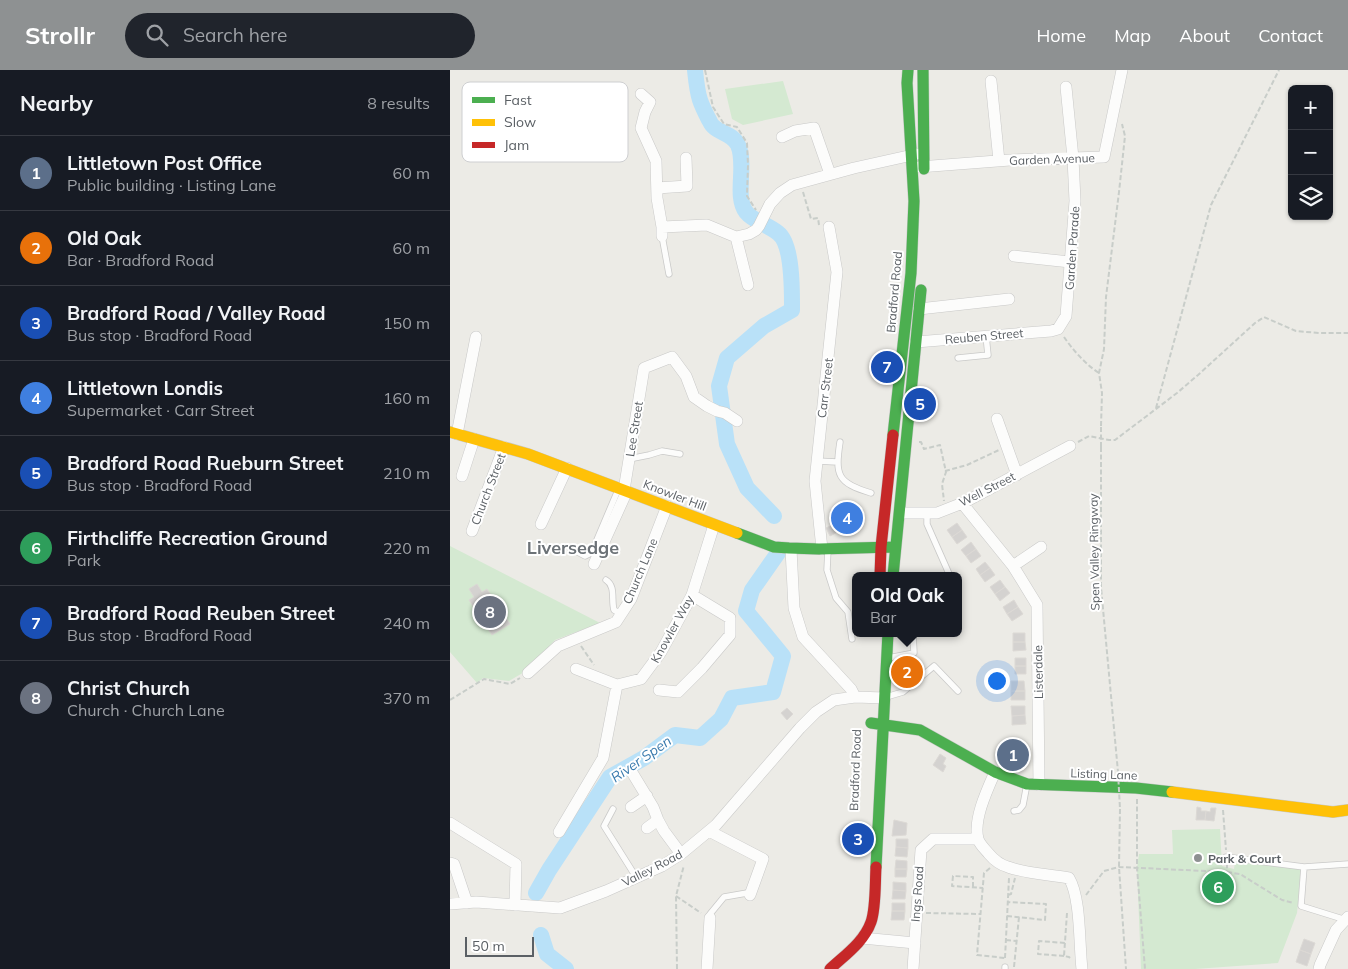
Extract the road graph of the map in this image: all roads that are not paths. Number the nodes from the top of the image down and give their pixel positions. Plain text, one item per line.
1 (908, 70) edge
2 (923, 70) edge
3 (1122, 70) edge
4 (992, 82) dead end
5 (1066, 86) dead end
6 (641, 94) dead end
7 (782, 138) dead end
8 (924, 153) junction
9 (912, 154) junction
10 (686, 158) dead end
11 (1073, 158) junction
12 (999, 161) junction
13 (918, 167) junction
14 (830, 174) junction
15 (657, 188) junction
16 (925, 211) dead end
17 (825, 228) road end
18 (662, 232) junction
19 (736, 237) junction
20 (1014, 256) dead end
21 (1070, 262) junction
22 (669, 274) dead end
23 (922, 282) dead end
24 (748, 285) dead end
25 (1010, 299) dead end
26 (920, 308) junction
27 (1054, 330) joint
28 (986, 336) junction
29 (476, 337) dead end
30 (916, 342) junction
31 (958, 358) dead end
32 (997, 419) dead end
33 (737, 421) dead end
34 (453, 433) edge
35 (474, 439) junction
36 (840, 442) dead end
37 (1070, 446) dead end
38 (504, 447) junction
39 (680, 454) dead end
40 (629, 459) junction
41 (817, 461) junction
42 (837, 462) junction
43 (567, 468) junction
44 (1017, 475) junction
45 (462, 476) dead end
46 (623, 490) junction
47 (871, 493) dead end
48 (962, 503) junction
49 (667, 506) junction
50 (900, 513) junction
51 (926, 513) junction
52 (541, 524) dead end
53 (714, 524) junction
54 (472, 531) dead end
55 (881, 547) junction
56 (896, 547) junction
57 (1041, 547) dead end
58 (570, 548) dead end
59 (791, 549) junction
60 (825, 549) junction
61 (594, 564) dead end
62 (1013, 566) junction
63 (880, 572) edge
64 (893, 572) edge
65 (948, 572) edge
66 (606, 580) dead end
67 (692, 595) junction
68 (621, 614) junction
69 (877, 637) edge
70 (888, 637) edge
71 (913, 637) edge
72 (852, 639) dead end
73 (886, 658) junction
74 (875, 667) dead end
75 (576, 669) dead end
76 (528, 673) road end
77 (617, 685) junction
78 (659, 690) dead end
79 (958, 691) dead end
80 (854, 697) junction
81 (873, 709) junction
82 (883, 724) junction
83 (995, 772) junction
84 (633, 774) dead end
85 (1027, 784) junction
86 (1039, 785) junction
87 (646, 796) junction
88 (631, 807) dead end
89 (613, 809) dead end
90 (1014, 810) dead end
91 (1348, 810) edge
92 (658, 820) junction
93 (450, 822) edge
94 (647, 828) dead end
95 (709, 831) junction
96 (867, 831) dead end
97 (559, 832) dead end
98 (978, 839) junction
99 (685, 851) junction
100 (1226, 857) road end
101 (450, 862) edge
102 (1348, 864) edge
103 (1304, 867) junction
104 (636, 877) junction
105 (748, 894) joint
106 (467, 903) junction
107 (450, 904) edge
108 (515, 905) junction
109 (873, 907) junction
110 (710, 916) joint
111 (1347, 919) edge
112 (862, 938) junction
113 (915, 944) junction
114 (1321, 968) edge
115 (707, 969) edge
116 (830, 969) edge
117 (913, 969) edge
118 (1082, 969) edge

1 - 9 main road, Bradford Road
2 - 8 main road, Bradford Road
3 - 11 street, Garden Avenue
4 - 12 street
5 - 11 street, Garden Parade
6 - 15 street
7 - 14 street
8 - 9 street
8 - 13 main road, Bradford Road
9 - 13 main road, Bradford Road
9 - 14 street
10 - 15 street
11 - 12 street, Garden Avenue
11 - 21 street, Garden Parade
12 - 13 street, Garden Avenue
13 - 16 main road, Bradford Road
13 - 55 main road, Bradford Road
14 - 19 street
15 - 18 street
17 - 41 street, Carr Street
18 - 19 street
18 - 22 lane
19 - 24 street
20 - 21 street
21 - 27 street, Garden Parade
23 - 26 main road
25 - 26 street
26 - 30 main road
27 - 28 street, Reuben Street
28 - 30 street, Reuben Street
28 - 31 lane
29 - 34 street
30 - 50 main road
32 - 44 street
33 - 40 street, Lee Street
34 - 35 main road, Knowler Hill
35 - 38 main road, Knowler Hill
35 - 45 street
36 - 42 lane
37 - 44 street, Well Street
38 - 43 main road, Knowler Hill
38 - 54 street, Church Street
39 - 40 lane
40 - 46 street, Lee Street
41 - 42 lane
41 - 60 street, Carr Street
42 - 47 lane
43 - 46 main road, Knowler Hill
43 - 52 street
44 - 48 street, Well Street
46 - 49 main road, Knowler Hill
46 - 58 lane
46 - 61 street, Lee Street
48 - 51 street, Well Street
48 - 62 street, Listerdale
49 - 53 main road, Knowler Hill
49 - 68 street, Church Lane
50 - 51 street, Well Street
50 - 56 main road
51 - 65 lane
53 - 59 main road, Knowler Hill
53 - 67 street, Knowler Way
55 - 56 main road, Knowler Hill
55 - 60 main road, Knowler Hill
55 - 63 main road, Bradford Road
56 - 64 main road
57 - 62 street
59 - 60 main road, Knowler Hill
59 - 80 street
60 - 72 lane
62 - 86 street, Listerdale
66 - 68 lane
67 - 77 street, Knowler Way
67 - 78 street
68 - 76 street, Church Lane
69 - 74 main road
70 - 73 main road, Bradford Road
71 - 73 lane
73 - 81 main road, Bradford Road
75 - 77 street
77 - 97 street
79 - 81 lane
80 - 81 street, Valley Road
80 - 95 street, Valley Road
81 - 82 main road, Listing Lane
81 - 82 main road, Bradford Road
82 - 83 main road, Listing Lane
82 - 109 main road, Bradford Road
83 - 85 main road, Listing Lane
83 - 98 street
84 - 87 street
85 - 86 main road, Listing Lane
85 - 90 lane
86 - 91 main road, Listing Lane
87 - 88 street
87 - 92 street
89 - 104 lane
92 - 94 street
92 - 99 street
93 - 108 street
95 - 99 street, Valley Road
95 - 105 street
96 - 109 main road, Bradford Road
98 - 113 street, Ings Road
98 - 118 street
99 - 104 street, Valley Road
100 - 103 lane
101 - 106 street
102 - 103 lane
103 - 111 lane
104 - 108 street, Valley Road
105 - 110 lane
106 - 107 street, Valley Road
106 - 108 street, Valley Road
109 - 112 main road, Bradford Road
110 - 115 street
111 - 114 street
112 - 113 street
112 - 116 main road, Bradford Road
113 - 117 street, Ings Road

